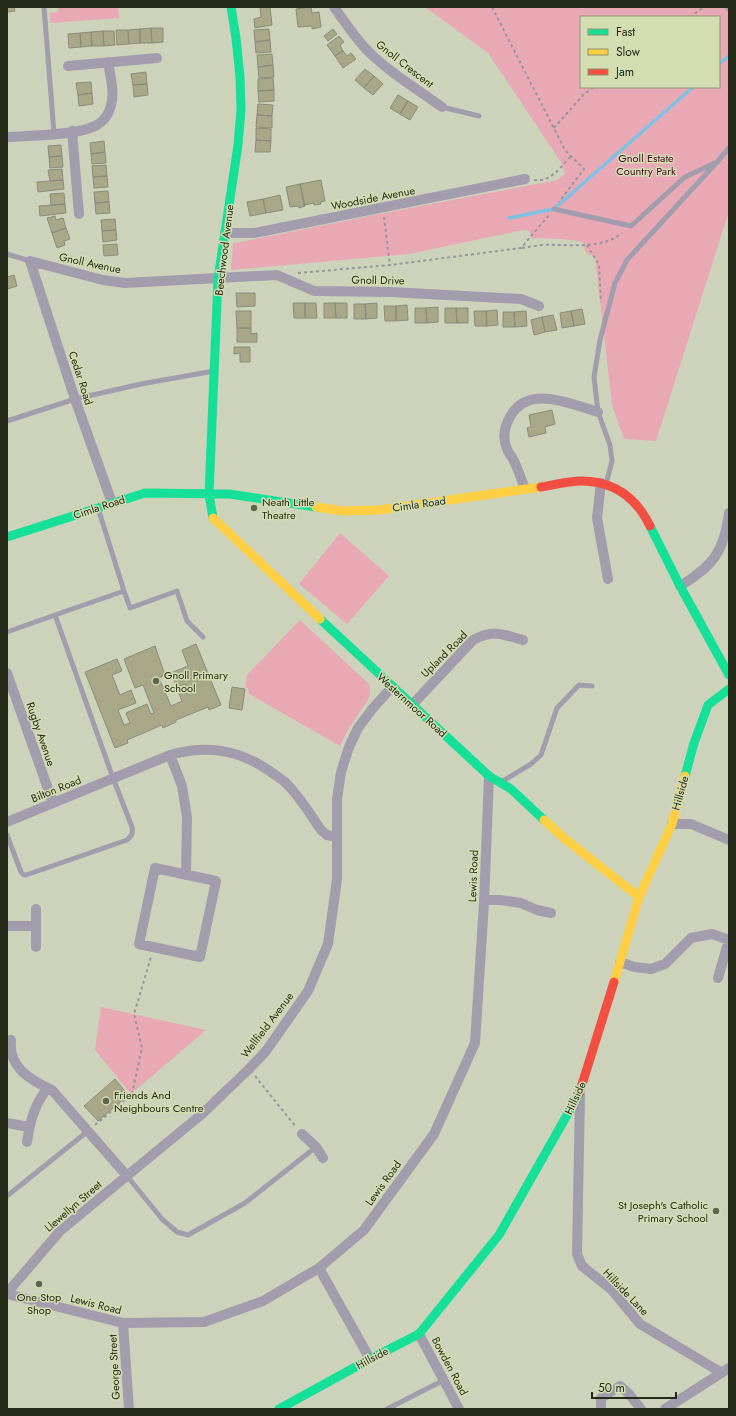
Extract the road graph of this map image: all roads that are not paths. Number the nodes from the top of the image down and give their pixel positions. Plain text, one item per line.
1 (44, 7) edge
2 (231, 7) edge
3 (334, 7) edge
4 (727, 7) edge
5 (729, 9) edge
6 (157, 58) dead end
7 (108, 62) junction
8 (68, 66) dead end
9 (442, 107) joint
10 (479, 116) dead end
11 (72, 131) junction
12 (54, 133) junction
13 (7, 137) edge
14 (729, 148) edge
15 (717, 162) junction
16 (525, 179) road end
17 (554, 209) road end
18 (79, 214) dead end
19 (225, 233) junction
20 (7, 254) edge
21 (30, 261) junction
22 (218, 279) junction
23 (539, 306) dead end
24 (214, 372) junction
25 (75, 399) junction
26 (598, 412) junction
27 (7, 421) edge
28 (603, 483) junction
29 (525, 488) junction
30 (209, 494) junction
31 (112, 503) junction
32 (98, 507) junction
33 (729, 513) edge
34 (7, 537) edge
35 (608, 579) dead end
36 (680, 586) junction
37 (124, 591) junction
38 (55, 615) junction
39 (7, 632) edge
40 (203, 637) dead end
41 (523, 640) dead end
42 (7, 673) edge
43 (729, 675) edge
44 (592, 686) dead end
45 (392, 687) junction
46 (729, 689) edge
47 (412, 705) junction
48 (170, 755) junction
49 (489, 776) junction
50 (113, 778) junction
51 (500, 783) junction
52 (53, 803) junction
53 (7, 822) edge
54 (672, 824) junction
55 (7, 835) edge
56 (337, 837) junction
57 (729, 840) edge
58 (186, 875) junction
59 (639, 897) junction
60 (484, 900) junction
61 (36, 909) dead end
62 (551, 913) dead end
63 (7, 926) edge
64 (36, 926) junction
65 (36, 947) dead end
66 (620, 962) junction
67 (718, 978) dead end
68 (11, 1040) dead end
69 (52, 1090) junction
70 (580, 1093) junction
71 (7, 1123) edge
72 (30, 1127) junction
73 (88, 1131) junction
74 (302, 1134) road end
75 (27, 1142) dead end
76 (316, 1147) junction
77 (323, 1158) dead end
78 (127, 1176) junction
79 (7, 1196) edge
80 (319, 1268) junction
81 (7, 1294) edge
82 (123, 1323) junction
83 (420, 1334) junction
84 (370, 1359) junction
85 (725, 1370) edge
86 (444, 1380) junction
87 (128, 1409) edge
88 (279, 1409) edge
89 (387, 1409) edge
90 (459, 1409) edge
91 (601, 1409) edge
92 (641, 1409) edge
93 (665, 1409) edge

1 - 12 lane
2 - 19 street, Beechwood Avenue
3 - 9 street, Gnoll Crescent
4 - 5 lane
6 - 7 street
7 - 8 street
7 - 11 street
9 - 10 lane, Gnoll Crescent
11 - 12 street
11 - 18 street
12 - 13 street
14 - 15 lane
15 - 17 lane
15 - 26 lane
16 - 19 street, Woodside Avenue
19 - 22 street, Beechwood Avenue
20 - 21 lane, Gnoll Avenue
21 - 22 street, Gnoll Avenue
21 - 25 street, Cedar Road
22 - 23 street, Gnoll Drive
22 - 24 street, Beechwood Avenue
24 - 25 lane
24 - 30 street, Beechwood Avenue
25 - 27 lane
25 - 31 street, Cedar Road
26 - 28 lane
26 - 29 street
28 - 29 street, Cimla Road
28 - 35 street
28 - 36 street, Cimla Road
29 - 30 street, Cimla Road
30 - 31 street, Cimla Road
30 - 45 street, Westernmoor Road
31 - 32 street, Cimla Road
32 - 34 street, Cimla Road
32 - 37 lane
33 - 36 street
36 - 43 street, Cimla Road
37 - 38 lane
37 - 40 lane
38 - 39 lane
38 - 50 lane
41 - 47 street, Upland Road
42 - 52 street, Rugby Avenue
44 - 51 lane
45 - 47 street, Westernmoor Road
45 - 56 street, Wellfield Avenue
46 - 54 street, Hillside
47 - 49 street, Westernmoor Road
48 - 50 street
48 - 56 street
48 - 58 street
49 - 51 street, Westernmoor Road
49 - 60 street, Lewis Road
50 - 52 street, Bilton Road
50 - 55 lane
51 - 59 street, Westernmoor Road
52 - 53 street, Bilton Road
54 - 57 street
54 - 59 street, Hillside
56 - 78 street, Wellfield Avenue
58 - 58 street
59 - 66 street, Hillside
60 - 62 street
60 - 80 street, Lewis Road
61 - 64 street
63 - 64 street
64 - 65 street
66 - 67 street
66 - 70 street, Hillside
68 - 69 street
69 - 72 street
69 - 73 street
70 - 83 street, Hillside
70 - 85 street, Hillside Lane
71 - 72 street
72 - 75 street
73 - 78 street
73 - 79 lane
74 - 76 street
76 - 77 street
76 - 78 lane
78 - 81 street, Llewellyn Street
80 - 82 street, Lewis Road
80 - 84 street
81 - 82 street, Lewis Road
82 - 87 street, George Street
83 - 84 street, Hillside
83 - 86 street, Bowden Road
84 - 88 street, Hillside
85 - 93 street
86 - 89 lane
86 - 90 street, Bowden Road
91 - 92 street

